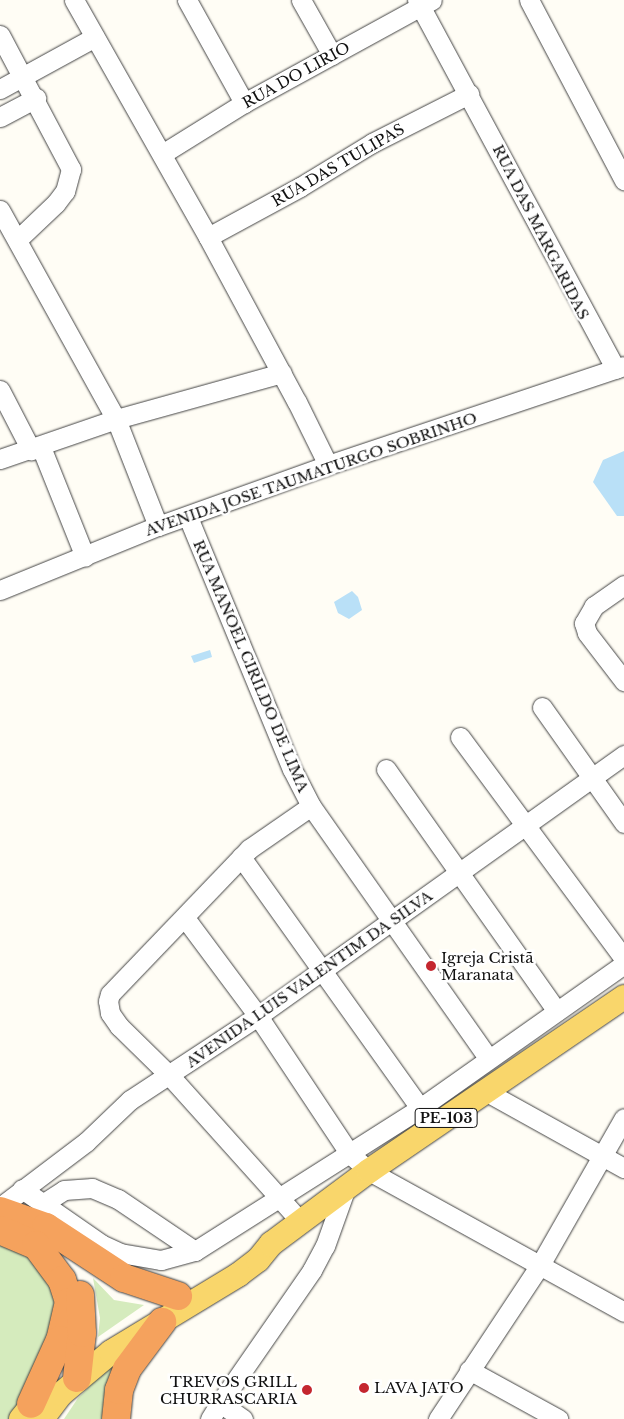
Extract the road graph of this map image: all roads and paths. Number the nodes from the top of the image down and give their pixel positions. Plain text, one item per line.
1 (74, 0) edge
2 (187, 0) edge
3 (301, 0) edge
4 (529, 0) edge
5 (423, 2) edge
6 (0, 35) edge
7 (95, 37) junction
8 (332, 55) junction
9 (24, 75) junction
10 (0, 89) edge
11 (469, 94) junction
12 (36, 98) junction
13 (244, 103) junction
14 (0, 117) edge
15 (162, 154) junction
16 (624, 180) edge
17 (0, 210) edge
18 (208, 237) junction
19 (18, 239) junction
20 (620, 367) edge
21 (282, 373) junction
22 (0, 390) edge
23 (116, 419) junction
24 (36, 448) junction
25 (0, 459) edge
26 (328, 466) junction
27 (188, 517) junction
28 (158, 526) junction
29 (85, 557) junction
30 (624, 585) edge
31 (1, 586) edge
32 (624, 681) edge
33 (542, 707) dead end
34 (460, 737) dead end
35 (624, 755) edge
36 (386, 769) dead end
37 (592, 778) junction
38 (311, 806) junction
39 (624, 823) edge
40 (526, 825) junction
41 (241, 857) junction
42 (459, 875) junction
43 (185, 918) junction
44 (391, 919) junction
45 (624, 959) edge
46 (624, 964) edge
47 (323, 969) junction
48 (624, 997) edge
49 (557, 1011) junction
50 (258, 1016) junction
51 (488, 1058) junction
52 (170, 1076) junction
53 (482, 1093) junction
54 (436, 1097) junction
55 (420, 1108) junction
56 (624, 1118) edge
57 (349, 1153) junction
58 (603, 1156) junction
59 (624, 1168) edge
60 (369, 1171) junction
61 (22, 1188) junction
62 (345, 1190) junction
63 (278, 1201) junction
64 (0, 1212) edge
65 (45, 1215) junction
66 (301, 1222) junction
67 (271, 1244) junction
68 (195, 1251) junction
69 (540, 1265) junction
70 (178, 1296) junction
71 (624, 1312) edge
72 (162, 1322) junction
73 (79, 1368) junction
74 (469, 1370) junction
75 (215, 1411) edge
76 (31, 1414) edge
77 (116, 1419) edge
78 (243, 1419) edge
79 (438, 1419) edge
80 (558, 1419) edge

1 - 7 street
2 - 13 street
3 - 8 street
4 - 16 street
5 - 8 street, RUA DO LIRIO
5 - 11 street, RUA DAS MARGARIDAS
6 - 9 street
7 - 9 street
7 - 15 street
8 - 13 street, RUA DO LIRIO
9 - 10 street
9 - 12 street
11 - 18 street, RUA DAS TULIPAS
11 - 20 street, RUA DAS MARGARIDAS
12 - 14 street
12 - 19 street
13 - 15 street, RUA DO LIRIO
15 - 18 street
17 - 19 street
18 - 21 street
19 - 23 street
20 - 26 street, AVENIDA JOSE TAUMATURGO SOBRINHO
21 - 23 street
21 - 26 street
22 - 24 street
23 - 24 street
23 - 28 street
24 - 25 street
24 - 29 street
26 - 27 street, AVENIDA JOSE TAUMATURGO SOBRINHO
27 - 28 street, AVENIDA JOSE TAUMATURGO SOBRINHO
27 - 38 street, RUA MANOEL CIRILDO DE LIMA
28 - 29 street, AVENIDA JOSE TAUMATURGO SOBRINHO
29 - 31 street, AVENIDA JOSE TAUMATURGO SOBRINHO
30 - 32 street
33 - 37 street
34 - 40 street
35 - 37 street, AVENIDA LUIS VALENTIM DA SILVA
36 - 42 street
37 - 39 street
37 - 40 street, AVENIDA LUIS VALENTIM DA SILVA
38 - 41 street
38 - 44 street, RUA MANOEL CIRILDO DE LIMA
40 - 42 street, AVENIDA LUIS VALENTIM DA SILVA
40 - 45 street
41 - 43 street
41 - 47 street
42 - 44 street, AVENIDA LUIS VALENTIM DA SILVA
42 - 49 street
43 - 50 street
43 - 52 street
44 - 47 street, AVENIDA LUIS VALENTIM DA SILVA
44 - 51 street, RUA MANOEL CIRILDO DE LIMA
46 - 49 street
47 - 50 street, AVENIDA LUIS VALENTIM DA SILVA
47 - 55 street
48 - 53 main road, PE-103
49 - 51 street
50 - 52 street, AVENIDA LUIS VALENTIM DA SILVA
50 - 57 street
51 - 54 street
52 - 61 street, AVENIDA LUIS VALENTIM DA SILVA
52 - 63 street
53 - 54 street
53 - 58 street
53 - 60 main road, PE-103
54 - 55 street
55 - 57 street
56 - 58 street
57 - 60 street
57 - 63 street
58 - 59 street
58 - 69 street
60 - 62 main road, PE-103
60 - 69 street
61 - 64 street, AVENIDA LUIS VALENTIM DA SILVA
61 - 65 street
62 - 66 main road, PE-103
62 - 75 street
63 - 66 street
63 - 68 street
64 - 65 highway
64 - 76 highway
65 - 68 street
65 - 68 street
65 - 70 highway
65 - 73 highway
66 - 67 main road, PE-103
67 - 70 main road, PE-103
67 - 72 main road, PE-103
69 - 71 street
69 - 74 street
70 - 73 main road, PE-103
72 - 73 main road
72 - 77 highway
73 - 76 main road, PE-103
74 - 79 street
74 - 80 street
75 - 78 street

